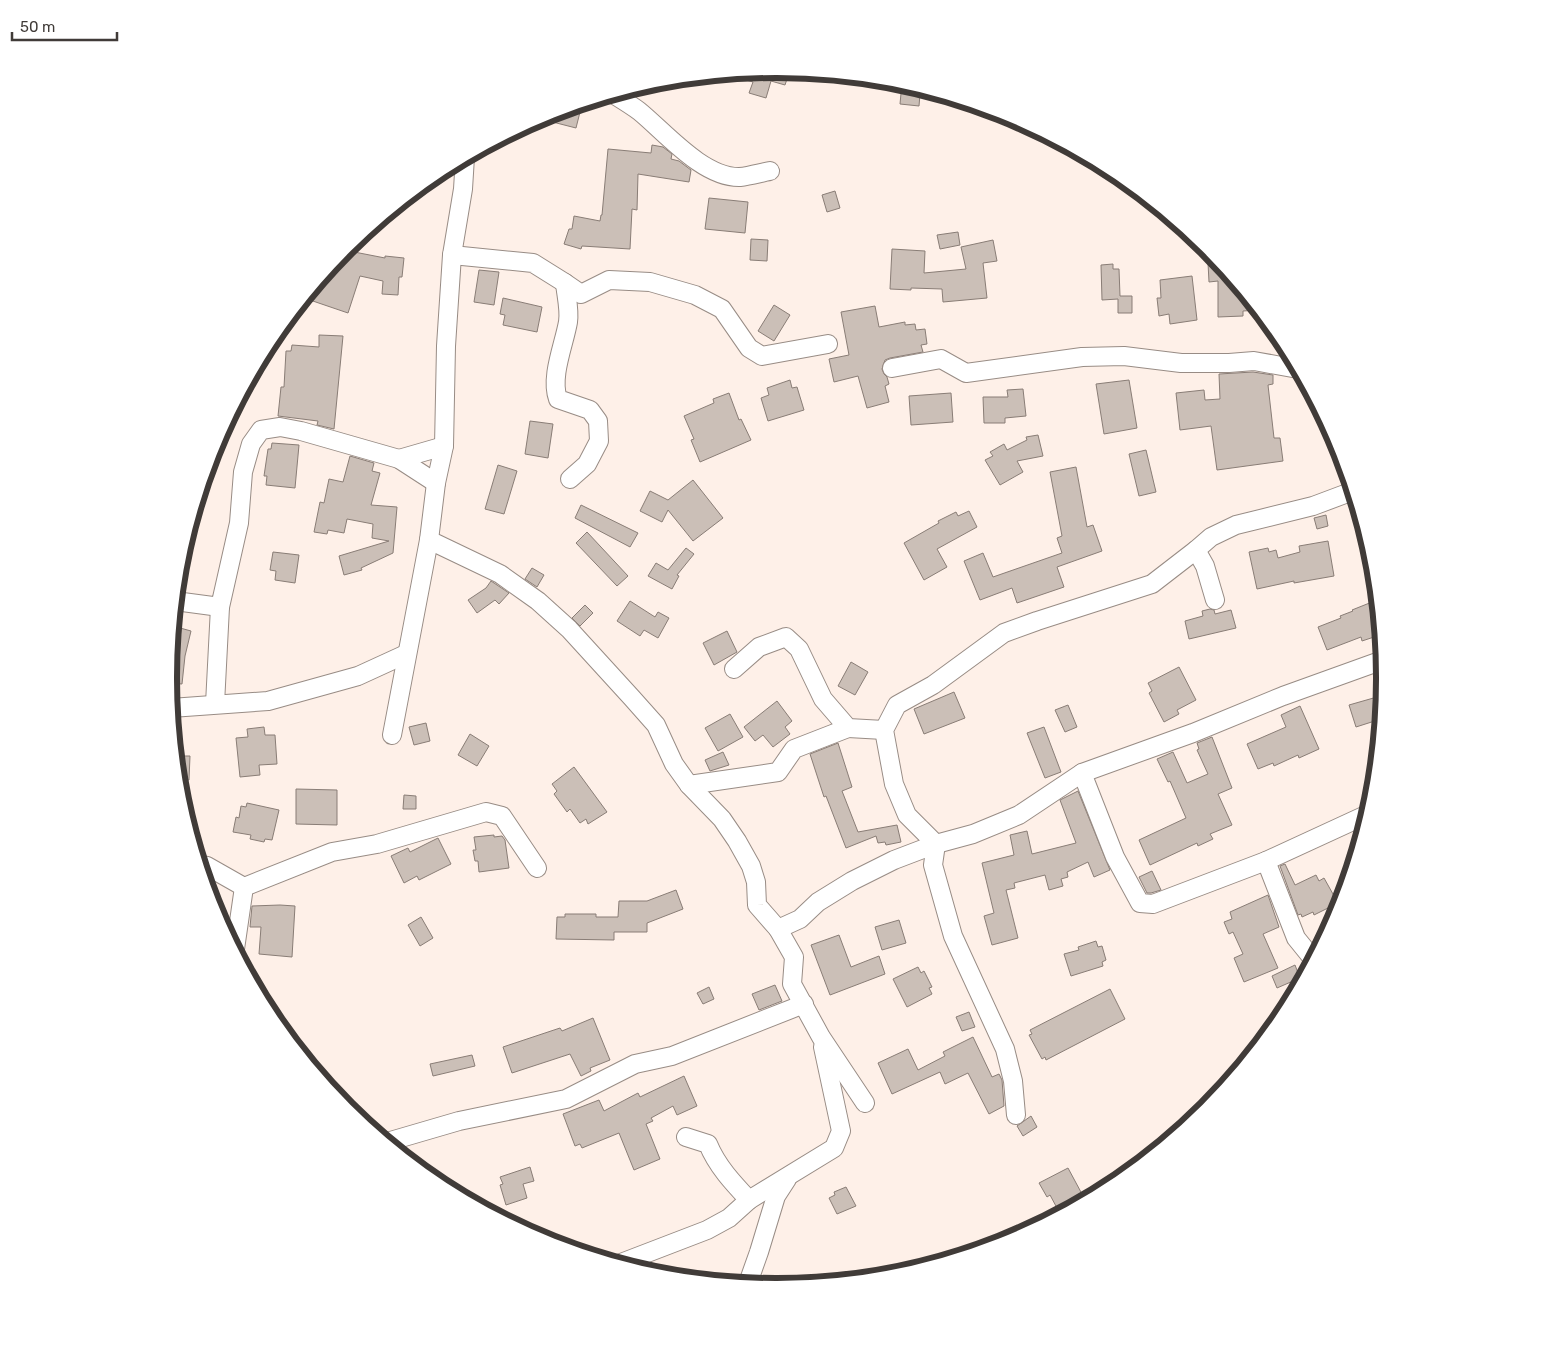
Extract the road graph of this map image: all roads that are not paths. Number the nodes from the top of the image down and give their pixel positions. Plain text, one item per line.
1 (620, 98) edge
2 (464, 166) edge
3 (770, 171) dead end
4 (452, 255) junction
5 (565, 283) junction
6 (828, 344) dead end
7 (1289, 367) edge
8 (892, 368) dead end
9 (444, 446) junction
10 (399, 459) junction
11 (570, 479) dead end
12 (436, 483) junction
13 (1347, 493) edge
14 (429, 540) junction
15 (1196, 550) junction
16 (1215, 600) dead end
17 (182, 603) edge
18 (220, 607) junction
19 (406, 654) junction
20 (1376, 663) edge
21 (734, 669) dead end
22 (215, 704) junction
23 (178, 707) edge
24 (848, 728) junction
25 (884, 730) junction
26 (392, 735) dead end
27 (1082, 773) junction
28 (689, 785) junction
29 (1360, 818) edge
30 (936, 844) junction
31 (1266, 861) junction
32 (207, 867) edge
33 (537, 868) dead end
34 (244, 887) junction
35 (778, 929) junction
36 (236, 940) edge
37 (1309, 954) edge
38 (804, 1004) junction
39 (821, 1037) junction
40 (865, 1103) dead end
41 (1016, 1115) dead end
42 (686, 1136) dead end
43 (394, 1140) edge
44 (789, 1175) junction
45 (749, 1200) junction
46 (630, 1259) edge
47 (750, 1277) edge

1 - 3 street
2 - 4 street
4 - 5 street
4 - 9 street
5 - 6 street
5 - 11 street
7 - 8 street
9 - 10 street
9 - 12 street
10 - 12 street
10 - 18 street
12 - 14 street
13 - 15 street
14 - 19 street
14 - 28 street
15 - 16 street
15 - 25 street
17 - 18 street
18 - 22 street
19 - 22 street
19 - 26 street
20 - 27 street
21 - 24 street
22 - 23 street
24 - 25 street
24 - 28 street
25 - 30 street
27 - 30 street
27 - 31 street
28 - 35 street
29 - 31 street
30 - 35 street
30 - 41 street
31 - 37 street
32 - 34 street
33 - 34 street
34 - 36 street
35 - 38 street
38 - 39 street
38 - 43 street
39 - 40 street
39 - 44 street
42 - 45 street
44 - 45 street
44 - 47 street
45 - 46 street

